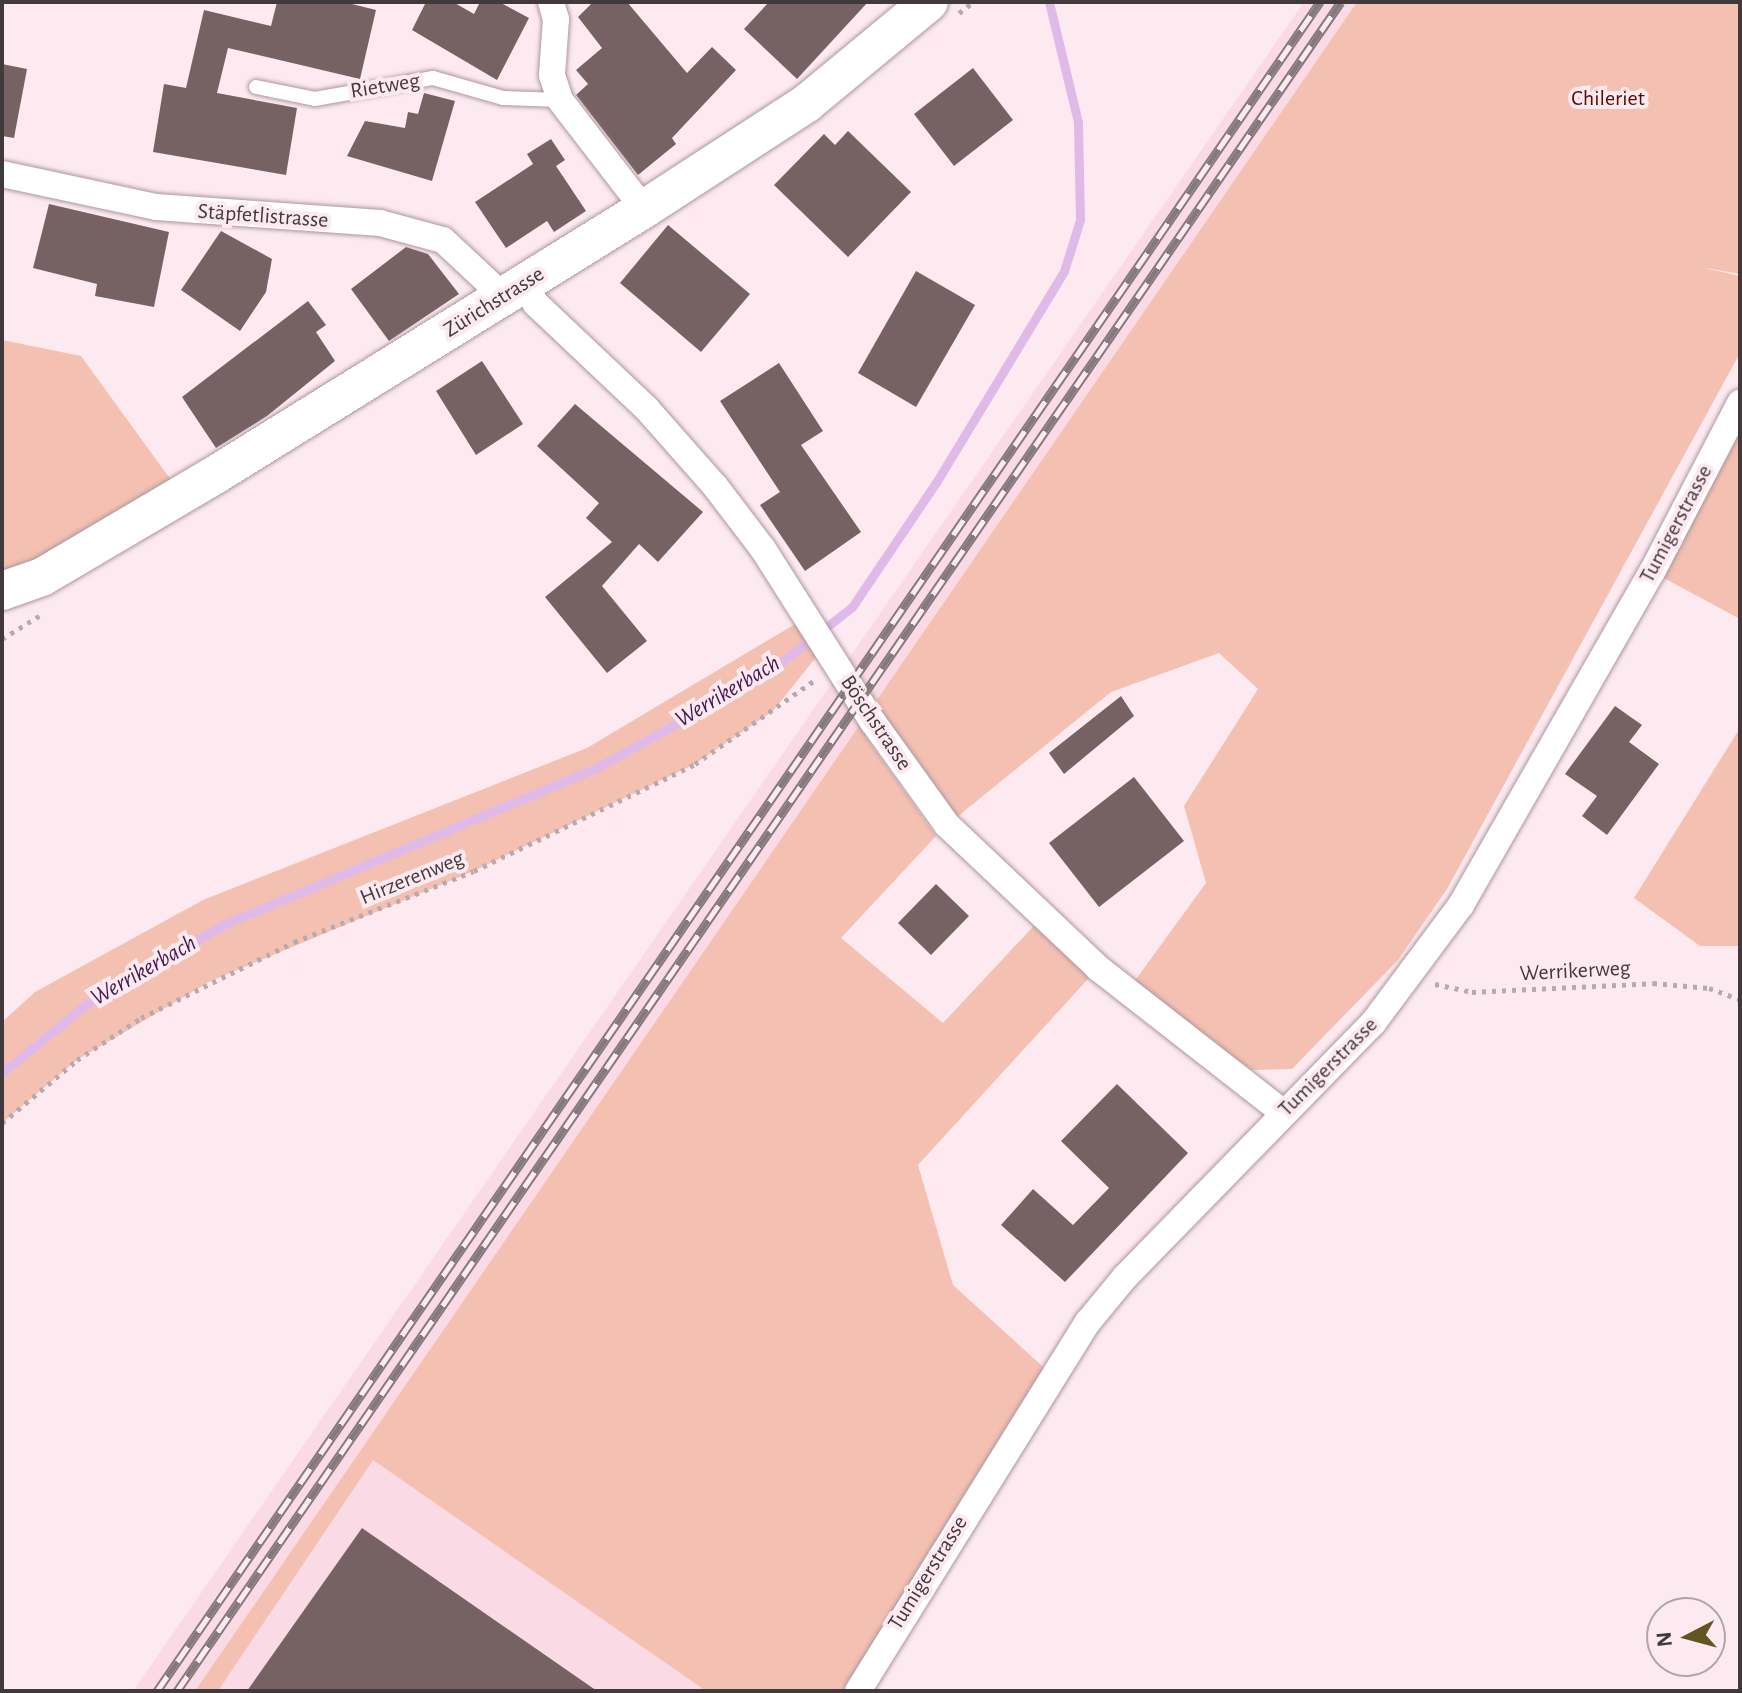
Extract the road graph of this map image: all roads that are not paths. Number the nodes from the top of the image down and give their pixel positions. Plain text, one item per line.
1 (551, 2) edge
2 (929, 2) edge
3 (256, 87) dead end
4 (560, 100) junction
5 (2, 174) edge
6 (644, 209) junction
7 (513, 290) junction
8 (1740, 403) edge
9 (42, 577) junction
10 (2, 591) edge
11 (2, 612) edge
12 (1282, 1112) junction
13 (858, 1691) edge

1 - 4 street
2 - 6 main road, Zürichstrasse
3 - 4 lane, Rietweg
4 - 6 street
5 - 7 street, Stäpfetlistrasse
6 - 7 main road, Zürichstrasse
7 - 9 main road, Zürichstrasse
7 - 12 street, Böschstrasse
8 - 12 street, Tumigerstrasse
9 - 10 main road, Zürichstrasse
9 - 11 main road, Zürichstrasse
12 - 13 street, Tumigerstrasse

